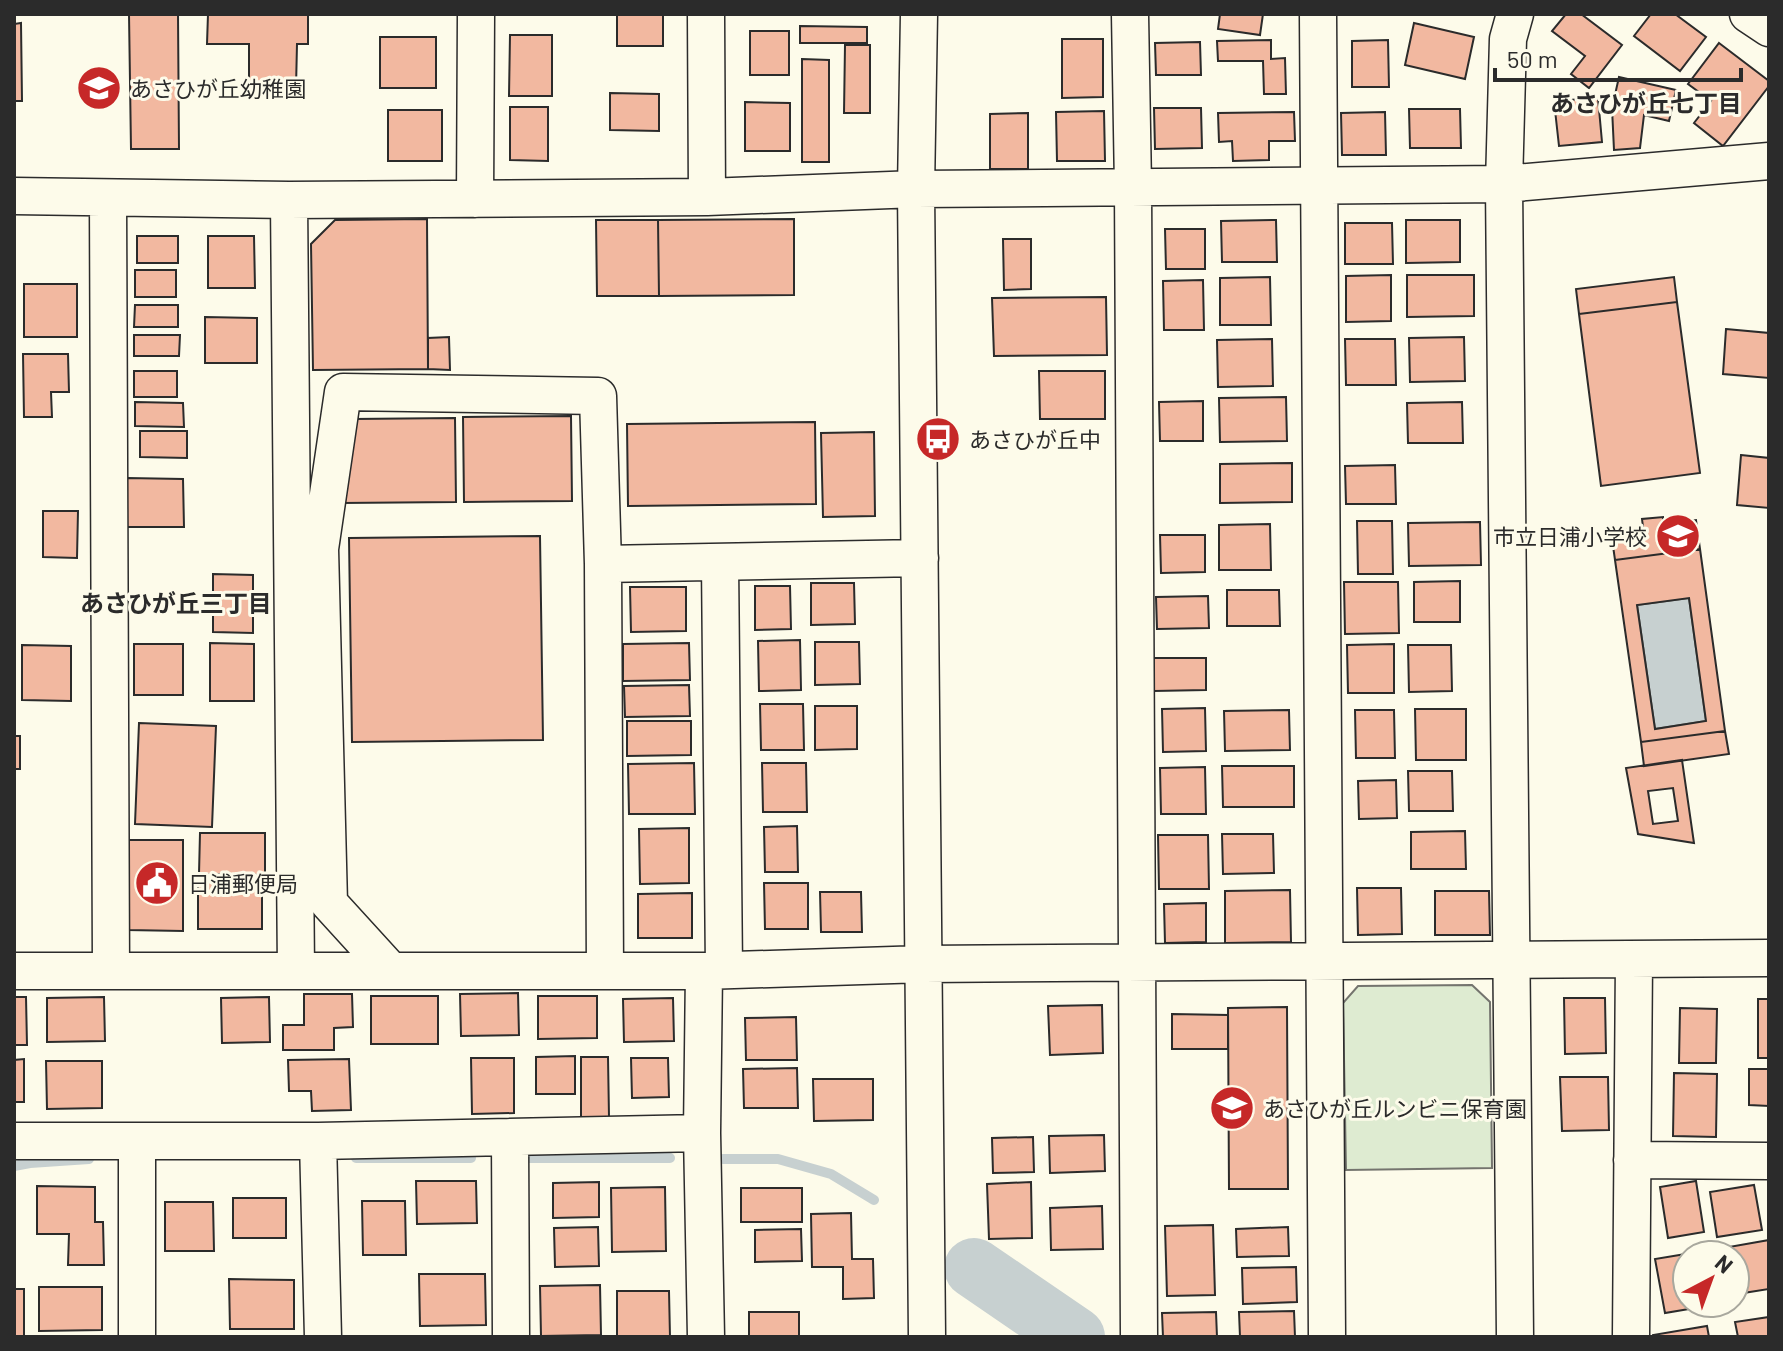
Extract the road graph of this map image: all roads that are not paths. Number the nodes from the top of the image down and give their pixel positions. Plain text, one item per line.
1 (476, 14) edge
2 (706, 14) edge
3 (919, 14) edge
4 (1130, 14) edge
5 (1318, 14) edge
6 (1515, 14) edge
7 (1748, 14) edge
8 (1769, 28) edge
9 (1769, 161) edge
10 (1504, 184) junction
11 (1319, 186) junction
12 (1133, 187) junction
13 (916, 189) junction
14 (14, 196) edge
15 (707, 197) junction
16 (108, 198) junction
17 (475, 199) junction
18 (289, 200) junction
19 (920, 558) junction
20 (720, 562) junction
21 (603, 564) junction
22 (1769, 958) edge
23 (1634, 959) junction
24 (1510, 960) junction
25 (1324, 961) junction
26 (1137, 962) junction
27 (924, 964) junction
28 (714, 970) junction
29 (14, 971) edge
30 (111, 971) junction
31 (296, 971) junction
32 (391, 971) junction
33 (605, 971) junction
34 (702, 1133) junction
35 (510, 1137) junction
36 (14, 1141) edge
37 (137, 1141) junction
38 (318, 1141) junction
39 (1632, 1160) junction
40 (1769, 1161) edge
41 (137, 1337) edge
42 (323, 1337) edge
43 (511, 1337) edge
44 (706, 1337) edge
45 (927, 1337) edge
46 (1139, 1337) edge
47 (1327, 1337) edge
48 (1515, 1337) edge
49 (1631, 1337) edge

1 - 17 street
2 - 15 street
3 - 13 street
4 - 12 street
5 - 11 street
6 - 10 street
7 - 8 street
9 - 10 street
10 - 11 street
10 - 24 street
11 - 12 street
11 - 25 street
12 - 13 street
12 - 26 street
13 - 15 street
13 - 19 street
14 - 16 street
15 - 17 street
16 - 18 street
16 - 30 street
17 - 18 street
18 - 31 street
19 - 20 street
19 - 27 street
20 - 21 street
20 - 28 street
21 - 32 street
21 - 33 street
22 - 23 street
23 - 24 street
23 - 39 street
24 - 25 street
24 - 48 street
25 - 26 street
25 - 47 street
26 - 27 street
26 - 46 street
27 - 28 street
27 - 45 street
28 - 33 street
28 - 34 street
29 - 30 street
30 - 31 street
31 - 32 street
32 - 33 street
34 - 35 street
34 - 44 street
35 - 38 street
35 - 43 street
36 - 37 street
37 - 38 street
37 - 41 street
38 - 42 street
39 - 40 street
39 - 49 street

